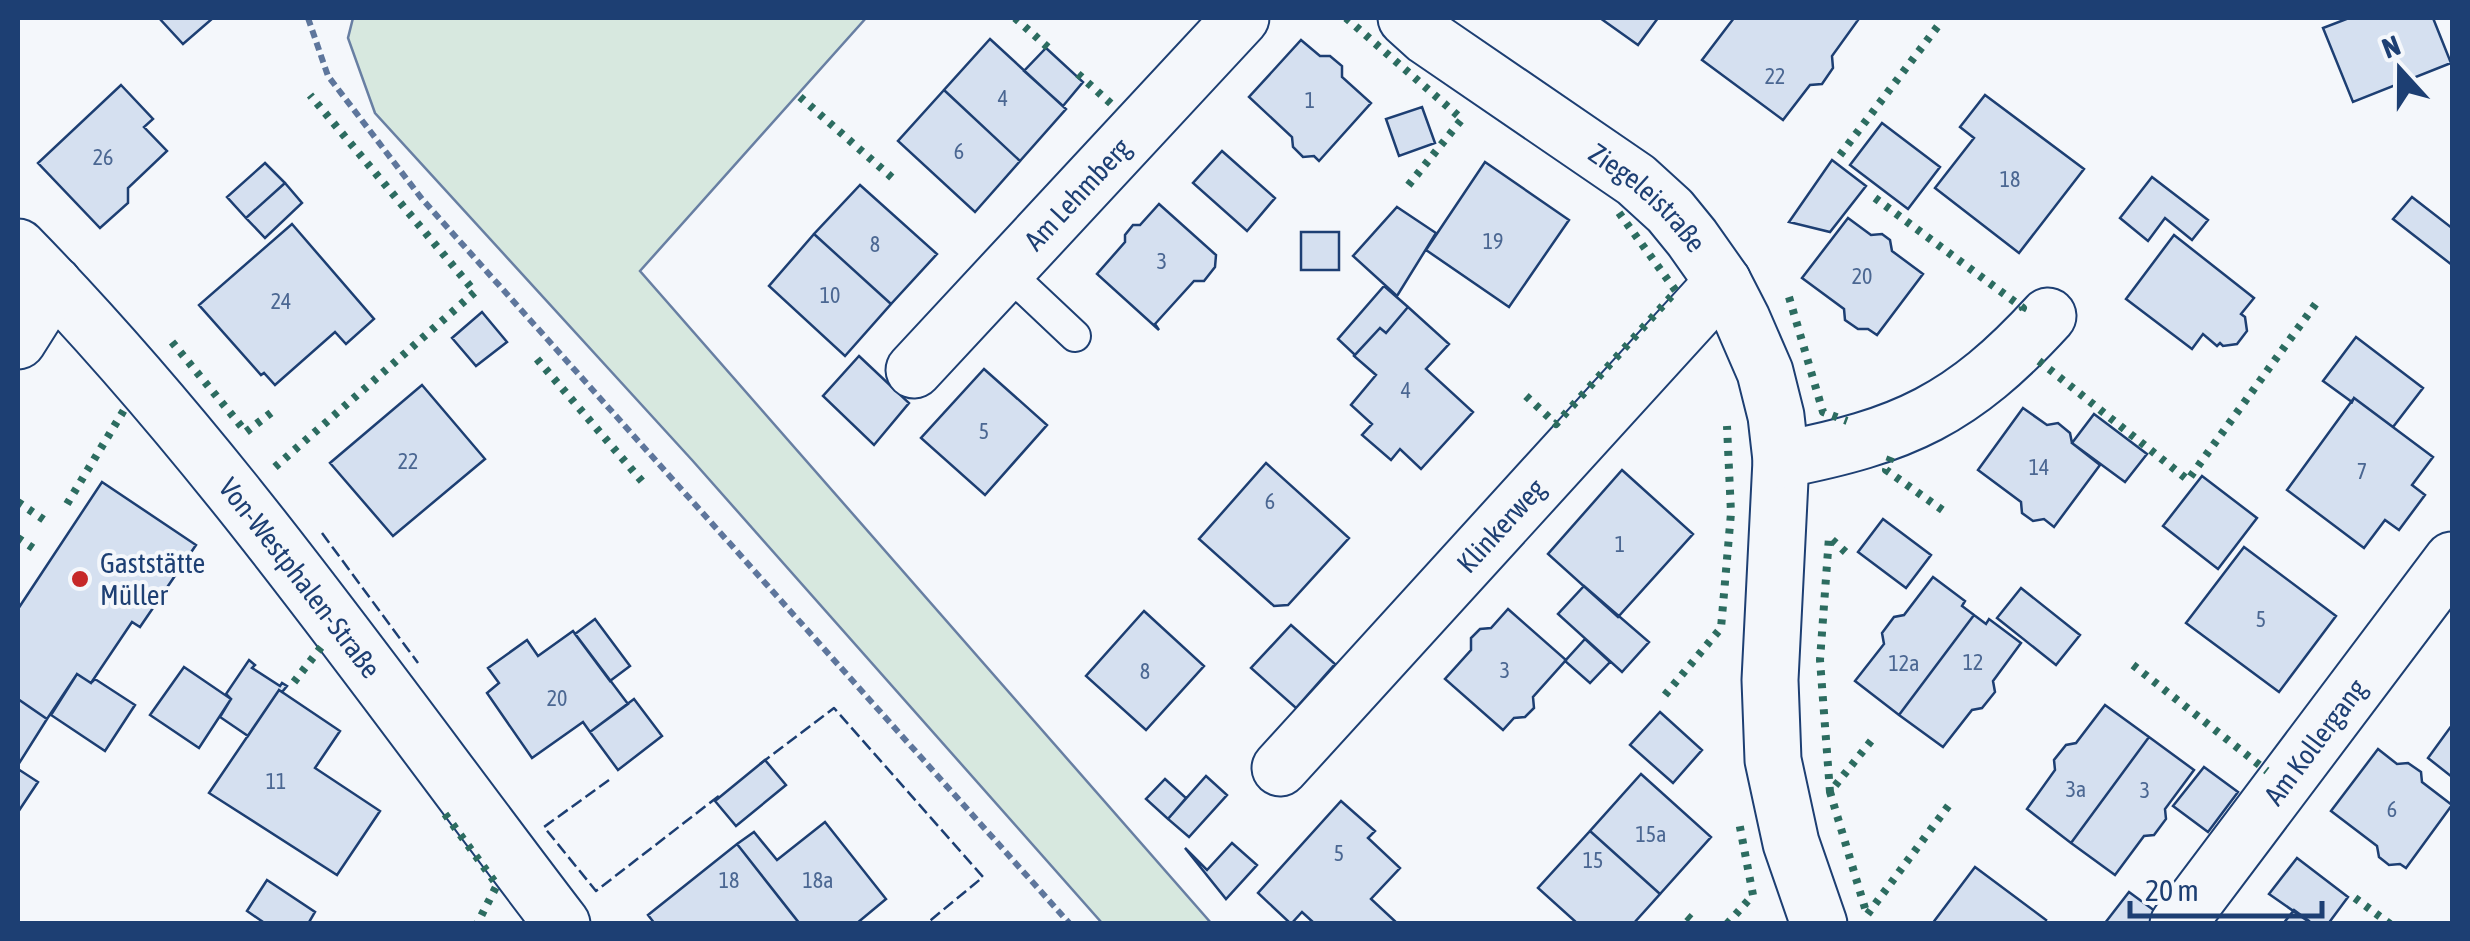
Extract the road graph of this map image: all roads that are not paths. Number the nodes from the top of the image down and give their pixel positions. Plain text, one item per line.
1 (1241, 18) edge
2 (1406, 18) edge
3 (36, 265) edge
4 (1007, 272) junction
5 (1723, 282) junction
6 (2048, 316) dead end
7 (1074, 336) dead end
8 (18, 341) edge
9 (914, 370) dead end
10 (1780, 460) junction
11 (2452, 560) edge
12 (1280, 768) dead end
13 (1801, 912) edge
14 (552, 919) edge
15 (2178, 924) edge

1 - 4 street, Am Lehmberg
2 - 5 street, Ziegeleistraße
3 - 8 street
3 - 14 street, Von-Westphalen-Straße
4 - 7 lane
4 - 9 street, Am Lehmberg
5 - 10 street, Ziegeleistraße
5 - 12 street, Klinkerweg
6 - 10 street
10 - 13 street, Ziegeleistraße
11 - 15 street, Am Kollergang

